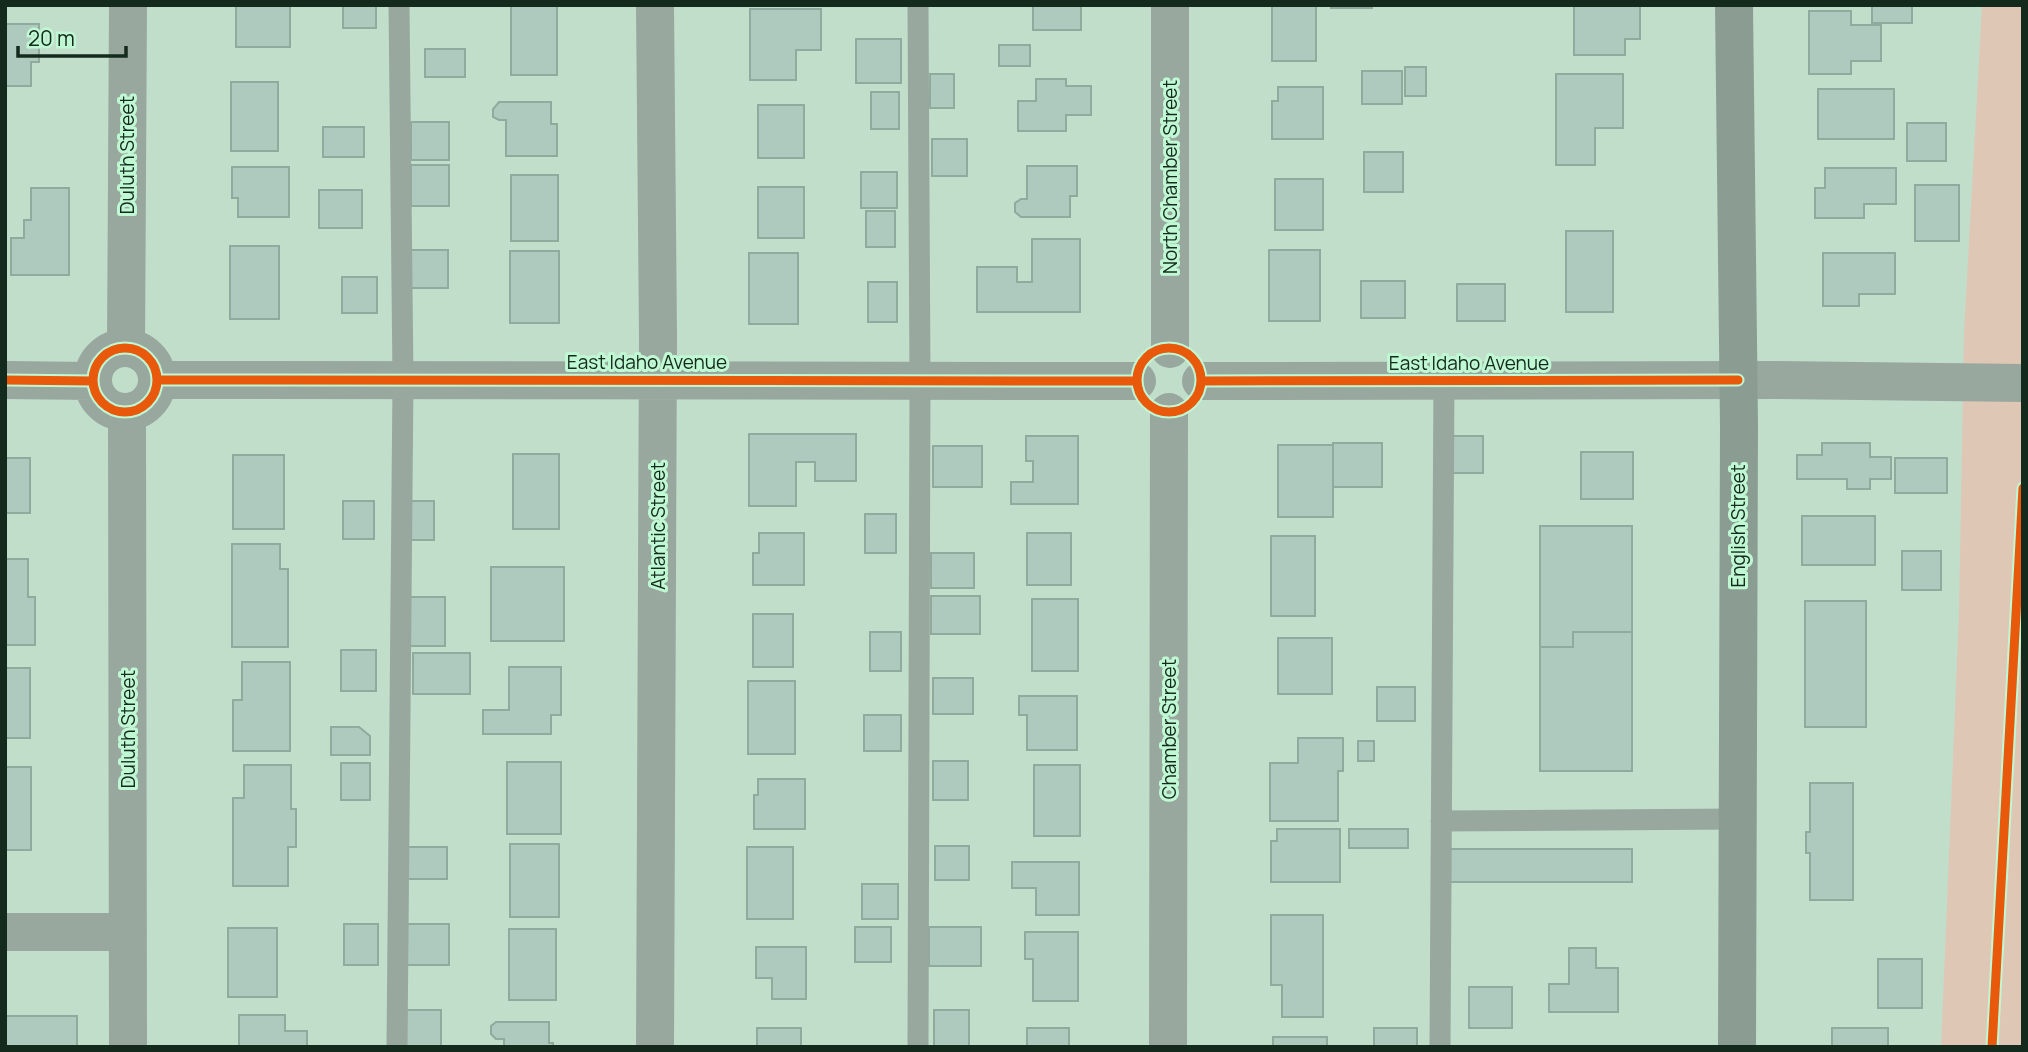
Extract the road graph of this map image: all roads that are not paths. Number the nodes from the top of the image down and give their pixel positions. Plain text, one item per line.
1 (128, 5) edge
2 (399, 5) edge
3 (655, 5) edge
4 (918, 5) edge
5 (1170, 5) edge
6 (1734, 5) edge
7 (126, 347) junction
8 (1170, 349) junction
9 (5, 380) edge
10 (158, 380) junction
11 (403, 380) junction
12 (658, 380) junction
13 (920, 380) junction
14 (1444, 380) junction
15 (1738, 380) junction
16 (93, 381) junction
17 (1137, 381) junction
18 (1201, 381) junction
19 (2023, 383) edge
20 (127, 412) junction
21 (1169, 412) junction
22 (1737, 819) junction
23 (1441, 821) junction
24 (5, 932) edge
25 (128, 932) junction
26 (128, 1047) edge
27 (397, 1047) edge
28 (655, 1047) edge
29 (918, 1047) edge
30 (1168, 1047) edge
31 (1440, 1047) edge
32 (1737, 1047) edge

1 - 7 street, Duluth Street
2 - 11 lane
3 - 12 street, Atlantic Street
4 - 13 lane
5 - 8 street, North Chamber Street
6 - 15 street, English Street
7 - 10 street
7 - 16 street
8 - 17 street
8 - 18 street
9 - 16 street
10 - 11 street, East Idaho Avenue
10 - 20 street
11 - 12 street, East Idaho Avenue
11 - 27 lane
12 - 13 street, East Idaho Avenue
12 - 28 street, Atlantic Street
13 - 17 street, East Idaho Avenue
13 - 29 lane
14 - 15 street, East Idaho Avenue
14 - 18 street, East Idaho Avenue
14 - 23 lane
15 - 19 street, East Idaho Avenue
15 - 22 street, English Street
16 - 20 street
17 - 21 street
18 - 21 street
20 - 25 street, Duluth Street
21 - 30 street, Chamber Street
22 - 23 lane
22 - 32 street, English Street
23 - 31 lane
24 - 25 street
25 - 26 street, Duluth Street

